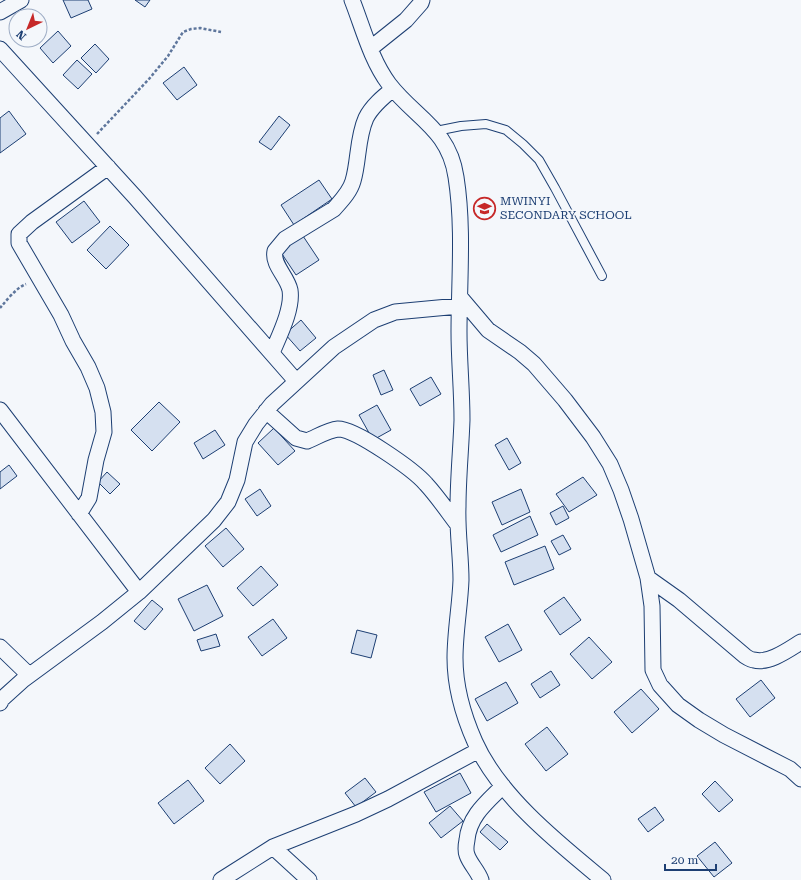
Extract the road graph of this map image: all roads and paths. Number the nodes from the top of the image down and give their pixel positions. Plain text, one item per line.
1 (21, 0) edge
2 (352, 0) edge
3 (422, 0) edge
4 (0, 12) edge
5 (221, 32) dead end
6 (371, 48) junction
7 (0, 49) edge
8 (394, 89) junction
9 (436, 131) junction
10 (87, 145) junction
11 (108, 167) junction
12 (602, 276) dead end
13 (40, 279) junction
14 (460, 302) junction
15 (0, 308) edge
16 (272, 353) junction
17 (296, 381) junction
18 (266, 411) junction
19 (2, 417) edge
20 (79, 514) junction
21 (458, 526) junction
22 (648, 578) junction
23 (139, 592) junction
24 (801, 642) edge
25 (0, 647) edge
26 (30, 676) junction
27 (0, 702) edge
28 (479, 750) junction
29 (801, 779) edge
30 (503, 786) junction
31 (273, 847) junction
32 (221, 880) edge
33 (309, 880) edge
34 (481, 880) edge
35 (603, 880) edge

1 - 4 street
2 - 6 street
3 - 6 street
5 - 10 path
6 - 8 street
7 - 10 street
8 - 9 street
8 - 16 street
9 - 12 lane
9 - 14 street
10 - 11 street
11 - 13 street
11 - 16 street
13 - 15 path
13 - 20 street
14 - 17 street
14 - 21 street
14 - 22 street
16 - 17 street
17 - 18 street
18 - 21 street
18 - 23 street
19 - 20 street
20 - 23 street
21 - 28 street
22 - 24 street
22 - 29 street
23 - 26 street
25 - 26 street
26 - 27 street
28 - 30 street
28 - 31 street
30 - 34 street
30 - 35 street
31 - 32 street
31 - 33 street

